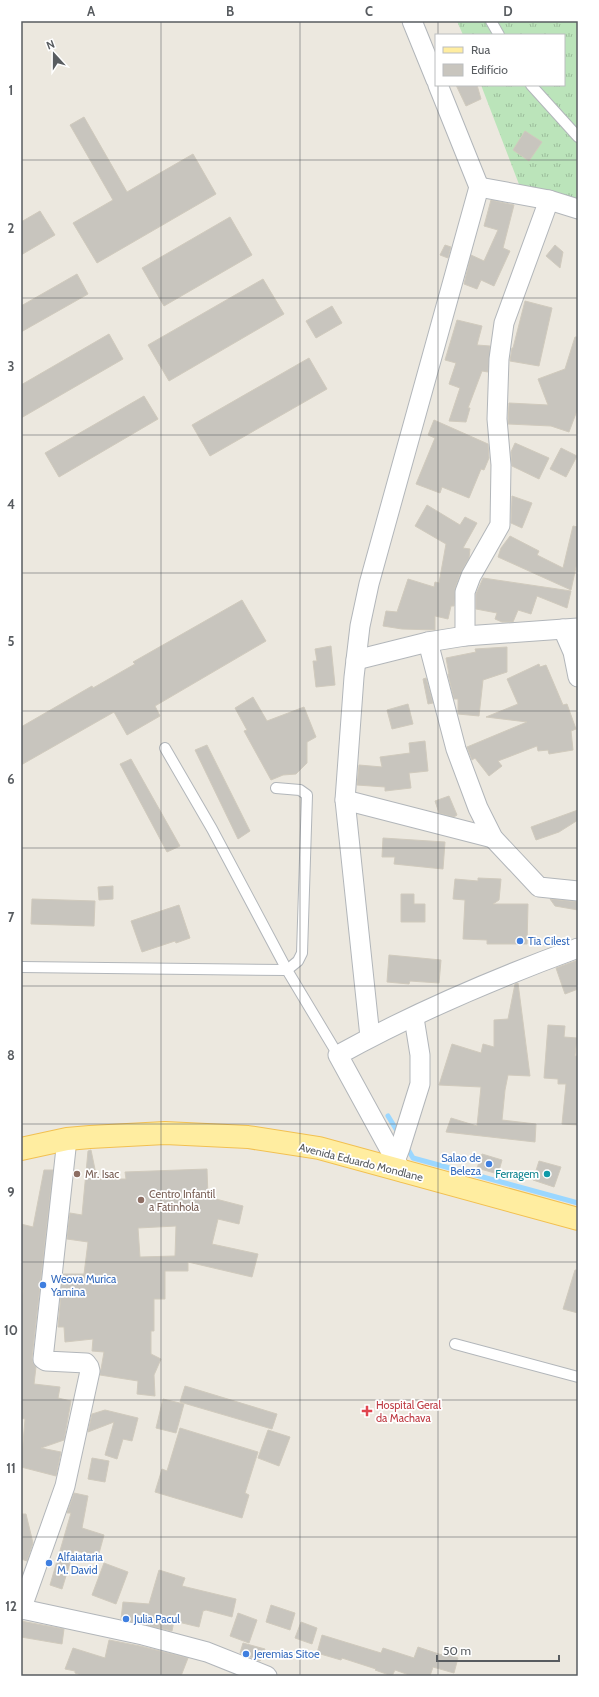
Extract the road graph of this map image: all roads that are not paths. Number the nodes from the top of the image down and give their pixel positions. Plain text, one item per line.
1 (412, 21) edge
2 (491, 21) edge
3 (498, 34) edge
4 (435, 78) edge
5 (438, 86) edge
6 (532, 86) edge
7 (578, 137) edge
8 (479, 187) junction
9 (549, 200) junction
10 (578, 209) edge
11 (570, 628) edge
12 (465, 636) junction
13 (428, 642) junction
14 (356, 660) junction
15 (578, 677) edge
16 (165, 748) dead end
17 (276, 788) dead end
18 (345, 800) junction
19 (493, 838) junction
20 (578, 891) edge
21 (578, 948) edge
22 (21, 967) edge
23 (287, 970) junction
24 (414, 1018) junction
25 (370, 1037) junction
26 (338, 1055) junction
27 (67, 1139) junction
28 (21, 1149) edge
29 (398, 1166) junction
30 (578, 1219) edge
31 (455, 1344) dead end
32 (578, 1377) edge
33 (22, 1609) edge
34 (267, 1676) edge

1 - 4 street
2 - 3 lane
5 - 8 street
6 - 7 lane
8 - 9 street
8 - 14 street
9 - 10 street
9 - 12 street
11 - 12 street
11 - 15 street
12 - 13 street
13 - 14 street
13 - 19 street
14 - 18 street
16 - 23 lane
17 - 23 lane
18 - 19 street
18 - 25 street
19 - 20 street
21 - 24 street
22 - 23 lane
23 - 26 lane
24 - 25 street
24 - 29 street
25 - 26 street
26 - 29 street
27 - 28 main road, Avenida Eduardo Mondlane
27 - 29 main road, Avenida Eduardo Mondlane
27 - 33 street
29 - 30 main road, Avenida Eduardo Mondlane
31 - 32 lane
33 - 34 street

